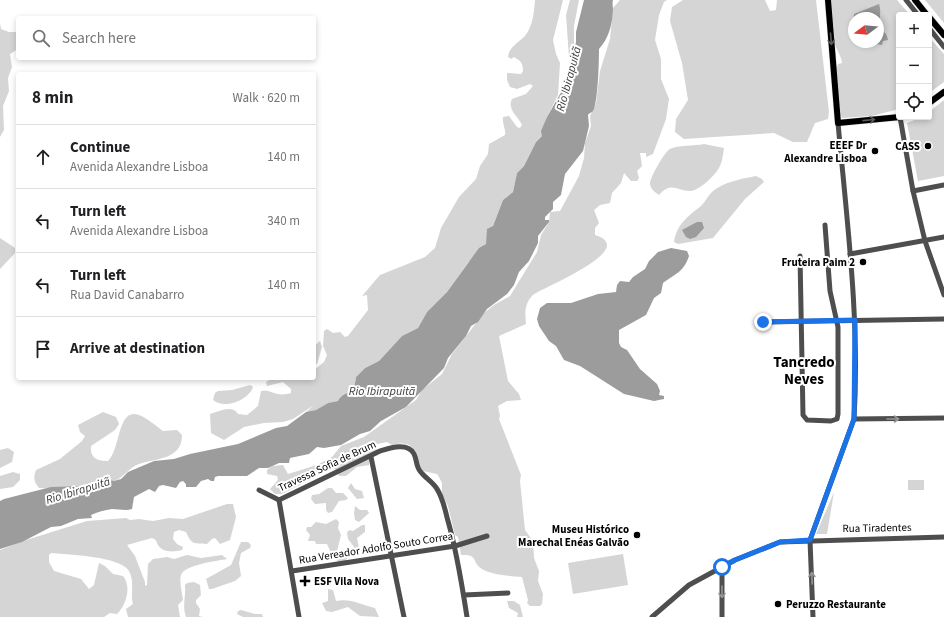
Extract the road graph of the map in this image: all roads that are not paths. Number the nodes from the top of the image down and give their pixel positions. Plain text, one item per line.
1 (828, 0) edge
2 (906, 0) edge
3 (914, 0) edge
4 (916, 12) edge
5 (924, 12) edge
6 (932, 21) edge
7 (932, 32) edge
8 (944, 35) edge
9 (944, 46) edge
10 (944, 92) edge
11 (932, 101) edge
12 (896, 117) edge
13 (900, 120) edge
14 (838, 123) junction
15 (944, 185) edge
16 (912, 191) junction
17 (825, 225) dead end
18 (944, 237) edge
19 (925, 241) junction
20 (850, 254) junction
21 (800, 256) dead end
22 (944, 295) edge
23 (944, 319) edge
24 (836, 320) junction
25 (855, 320) junction
26 (763, 322) dead end
27 (801, 322) junction
28 (944, 418) edge
29 (854, 419) junction
30 (370, 457) junction
31 (259, 490) dead end
32 (279, 500) junction
33 (487, 536) dead end
34 (944, 537) edge
35 (810, 540) junction
36 (455, 546) junction
37 (391, 555) junction
38 (722, 567) junction
39 (292, 571) junction
40 (508, 593) dead end
41 (464, 595) junction
42 (299, 617) edge
43 (404, 617) edge
44 (467, 617) edge
45 (652, 617) edge
46 (722, 617) edge
47 (813, 617) edge

1 -> 14 main road
2 - 4 street
3 - 5 main road
6 - 8 main road
7 - 9 street
10 - 11 main road
14 -> 12 main road
13 - 16 street
14 - 20 street
15 - 16 street
16 - 19 street
17 - 24 street
18 - 19 street
19 - 20 street
19 - 22 street
20 - 25 street
21 - 27 street
23 - 25 street
24 - 25 street
24 - 27 street
24 - 27 street
25 - 29 street
26 - 27 street
29 -> 28 street
29 - 35 street
30 - 32 street, Travessa Sofia de Brum
30 - 36 street, Travessa Sofia de Brum
30 - 37 street
31 - 32 street, Travessa Sofia de Brum
32 - 39 street
33 - 36 street, Rua Vereador Adolfo Souto Correa
34 - 35 street, Rua Tiradentes
35 - 38 street, Rua Tiradentes
47 -> 35 street
36 - 37 street, Rua Vereador Adolfo Souto Correa
36 - 41 street
37 - 39 street, Rua Vereador Adolfo Souto Correa
37 - 43 street
38 - 45 street, Rua Tiradentes
38 -> 46 street
39 - 42 street
40 - 41 street
41 - 44 street

